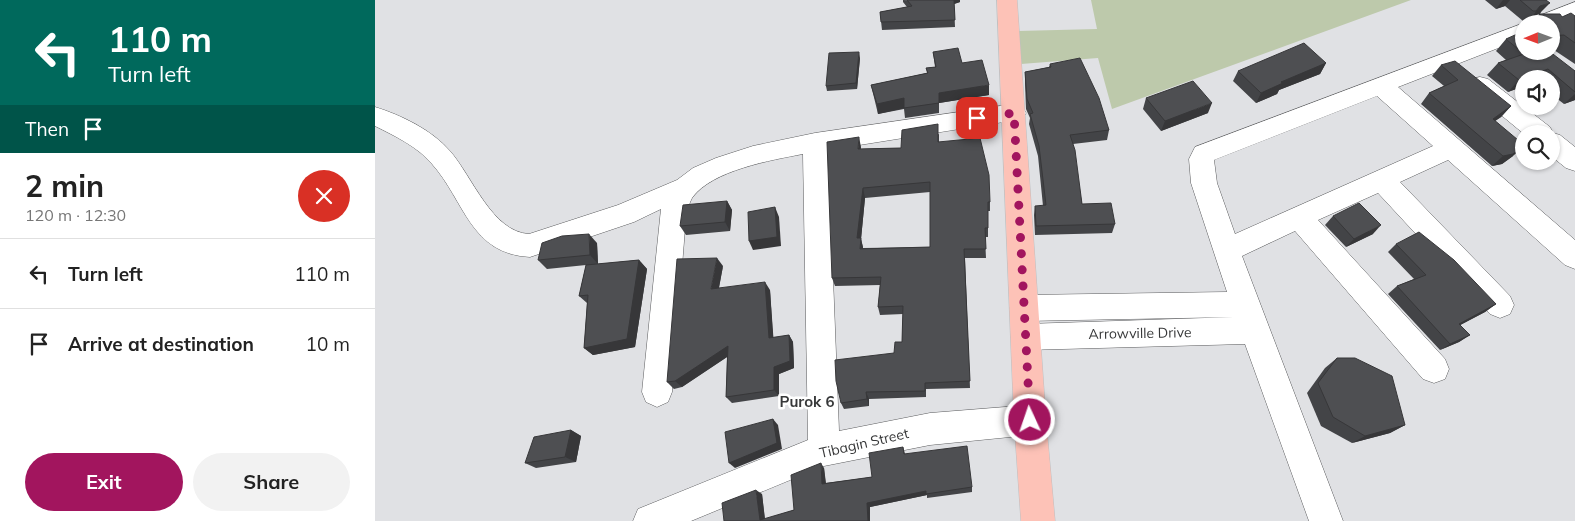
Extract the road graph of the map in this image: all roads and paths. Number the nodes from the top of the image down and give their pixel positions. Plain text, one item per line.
1 (1007, 0) edge
2 (1575, 10) edge
3 (1560, 16) edge
4 (1515, 36) edge
5 (1449, 59) junction
6 (1381, 86) junction
7 (1014, 113) junction
8 (375, 116) edge
9 (1530, 125) edge
10 (815, 142) junction
11 (1451, 148) junction
12 (1560, 149) edge
13 (1575, 161) edge
14 (1383, 181) junction
15 (685, 188) junction
16 (1299, 217) junction
17 (1227, 250) junction
18 (1575, 257) edge
19 (1500, 305) dead end
20 (1024, 308) junction
21 (1249, 317) junction
22 (1111, 319) junction
23 (1025, 337) junction
24 (1433, 369) dead end
25 (657, 392) dead end
26 (1030, 420) junction
27 (824, 450) junction
28 (651, 521) edge
29 (1038, 521) edge
30 (1326, 521) edge

1 - 7 main road
2 - 3 street
4 - 5 street
5 - 6 street
5 - 9 street
6 - 11 street
6 - 17 street
7 - 10 street
7 - 20 main road
8 - 15 street
10 - 15 street
10 - 27 street
11 - 14 street
11 - 18 street
12 - 13 street
14 - 16 street
14 - 19 street
15 - 25 street
16 - 17 street
16 - 24 street
17 - 21 street
20 - 22 street, Arrowville Drive
20 - 23 main road
21 - 22 street, Arrowville Drive
21 - 30 street
22 - 23 street, Arrowville Drive
23 - 26 main road
26 - 27 street, Tibagin Street
26 - 29 main road
27 - 28 street, Tibagin Street

